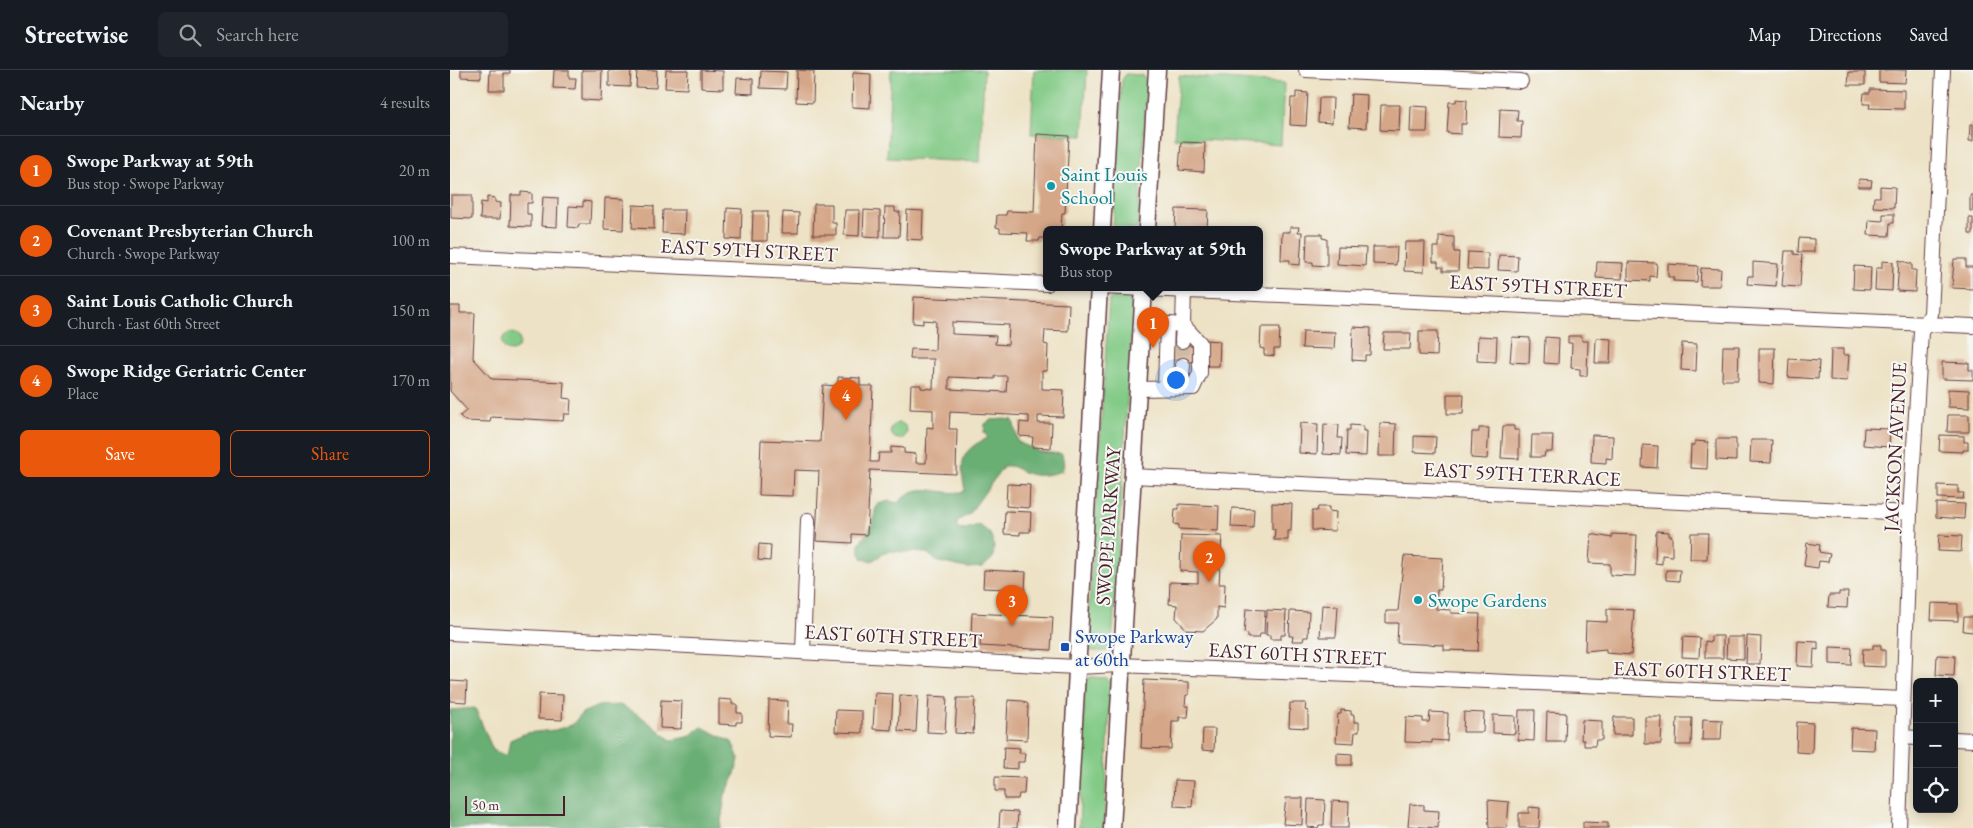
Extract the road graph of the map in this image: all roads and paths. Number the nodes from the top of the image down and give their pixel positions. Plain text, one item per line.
1 (1111, 70) edge
2 (1156, 70) edge
3 (1306, 70) edge
4 (1943, 70) edge
5 (1521, 81) dead end
6 (1102, 226) edge
7 (1147, 226) edge
8 (450, 256) edge
9 (1043, 284) edge
10 (1100, 291) edge
11 (1144, 291) edge
12 (1184, 291) edge
13 (1250, 291) edge
14 (1142, 322) junction
15 (1167, 324) junction
16 (1927, 324) junction
17 (1183, 325) junction
18 (1973, 326) edge
19 (1182, 342) tunnel mouth
20 (1183, 365) tunnel mouth
21 (1138, 388) junction
22 (1165, 388) junction
23 (1181, 388) junction
24 (1132, 476) junction
25 (1910, 513) junction
26 (808, 520) dead end
27 (450, 633) edge
28 (803, 651) junction
29 (1120, 665) junction
30 (1076, 667) junction
31 (1903, 699) junction
32 (1902, 737) junction
33 (1913, 738) edge
34 (1958, 739) edge
35 (1973, 740) edge
36 (1068, 828) edge
37 (1112, 828) edge
38 (1899, 828) edge

1 - 6 main road
2 - 7 main road
3 - 5 street
4 - 16 street, JACKSON AVENUE
8 - 9 street, EAST 59TH STREET
10 - 30 main road, SWOPE PARKWAY
11 - 14 main road, SWOPE PARKWAY
12 - 17 street
13 - 16 street, EAST 59TH STREET
14 - 15 street
14 - 21 main road, SWOPE PARKWAY
15 - 17 street
15 - 22 street
16 - 18 street, EAST 59TH STREET
16 - 25 street, JACKSON AVENUE
17 - 19 street
17 - 23 street
20 - 23 street
21 - 22 street
21 - 24 main road, SWOPE PARKWAY
22 - 23 street
24 - 25 street, EAST 59TH TERRACE
24 - 29 main road, SWOPE PARKWAY
25 - 31 street, JACKSON AVENUE
26 - 28 street
27 - 28 street, EAST 60TH STREET
28 - 30 street, EAST 60TH STREET
29 - 30 street, EAST 60TH STREET
29 - 31 street, EAST 60TH STREET
29 - 37 main road, SWOPE PARKWAY
30 - 36 main road, SWOPE PARKWAY
31 - 32 street, JACKSON AVENUE
32 - 33 street
32 - 38 street, JACKSON AVENUE
34 - 35 street

